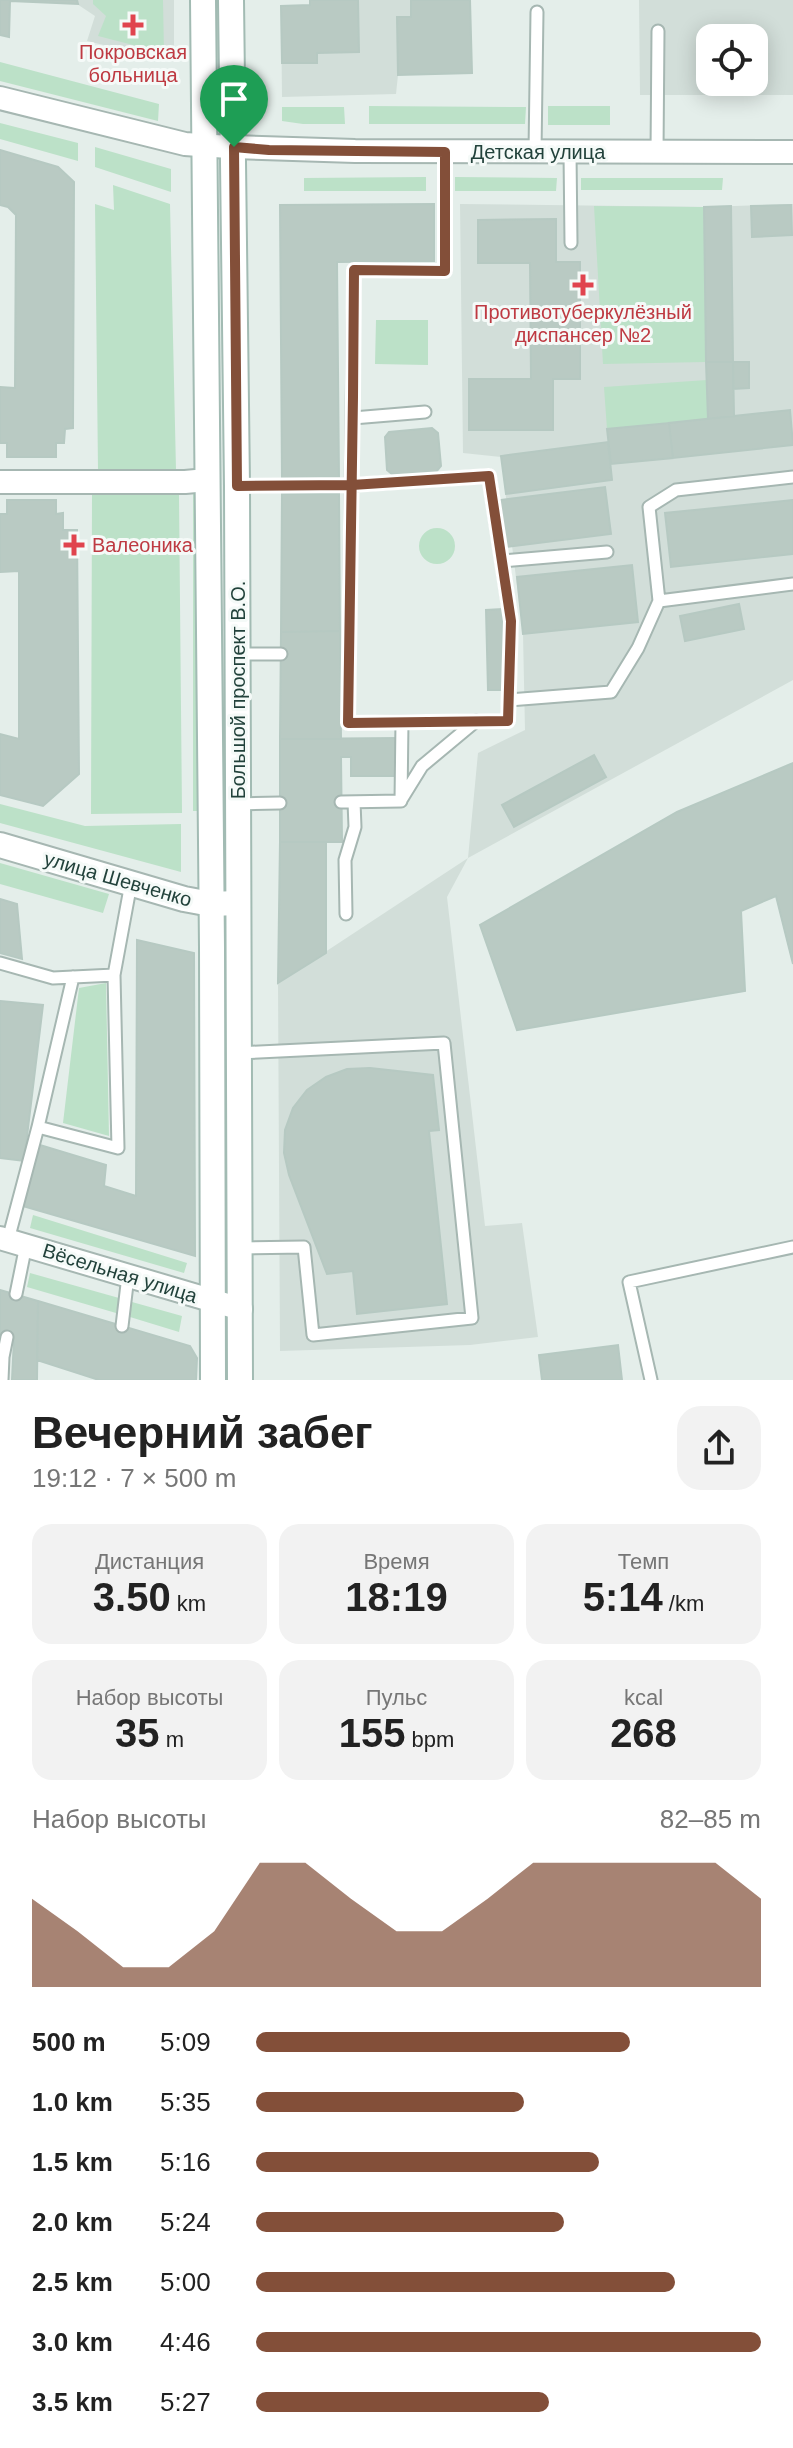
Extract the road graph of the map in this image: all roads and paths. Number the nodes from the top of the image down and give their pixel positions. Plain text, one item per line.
1 (203, 0) edge
2 (231, 0) edge
3 (537, 12) dead end
4 (658, 31) dead end
5 (0, 98) edge
6 (204, 145) junction
7 (232, 147) junction
8 (535, 151) junction
9 (445, 152) junction
10 (570, 152) junction
11 (657, 152) junction
12 (793, 152) edge
13 (571, 243) dead end
14 (425, 412) dead end
15 (353, 418) junction
16 (793, 477) edge
17 (207, 480) junction
18 (0, 482) edge
19 (352, 485) junction
20 (237, 486) junction
21 (607, 552) dead end
22 (502, 561) junction
23 (793, 584) edge
24 (659, 601) junction
25 (237, 654) junction
26 (281, 654) dead end
27 (509, 700) junction
28 (476, 721) junction
29 (402, 722) junction
30 (401, 801) junction
31 (341, 802) dead end
32 (354, 802) junction
33 (280, 803) dead end
34 (238, 804) junction
35 (0, 845) edge
36 (131, 883) junction
37 (237, 903) junction
38 (211, 904) junction
39 (346, 914) dead end
40 (0, 963) edge
41 (114, 975) junction
42 (73, 977) junction
43 (238, 1053) junction
44 (38, 1127) junction
45 (11, 1241) edge
46 (793, 1247) edge
47 (240, 1248) junction
48 (128, 1276) junction
49 (16, 1294) dead end
50 (213, 1301) junction
51 (241, 1309) junction
52 (122, 1326) dead end
53 (7, 1337) dead end
54 (1, 1356) edge
55 (2, 1380) edge
56 (213, 1380) edge
57 (240, 1380) edge
58 (651, 1380) edge

1 - 6 main road, Большой проспект В.О.
2 - 7 main road, Большой проспект В.О.
3 - 8 lane
4 - 11 lane
5 - 6 street, Детская улица
6 - 7 street, Детская улица
6 - 17 main road, Большой проспект В.О.
7 - 9 street, Детская улица
7 - 20 main road, Большой проспект В.О.
8 - 9 street, Детская улица
8 - 10 street, Детская улица
9 - 15 lane
10 - 11 street, Детская улица
10 - 13 lane
11 - 12 street, Детская улица
14 - 15 lane
15 - 19 lane
16 - 24 lane
17 - 18 street
17 - 38 main road, Большой проспект В.О.
19 - 20 lane
19 - 22 lane
19 - 29 lane
20 - 25 main road, Большой проспект В.О.
21 - 22 lane
22 - 27 lane
23 - 24 lane
24 - 27 lane
25 - 26 lane
25 - 34 main road, Большой проспект В.О.
27 - 28 lane
28 - 29 lane
28 - 30 lane
29 - 30 lane
30 - 32 lane
31 - 32 lane
32 - 39 lane
33 - 34 lane
34 - 37 main road, Большой проспект В.О.
35 - 36 main road, улица Шевченко
36 - 38 main road, улица Шевченко
36 - 41 lane
37 - 38 main road, улица Шевченко
37 - 43 main road, Большой проспект В.О.
38 - 50 main road, Большой проспект В.О.
40 - 42 lane
41 - 42 lane
41 - 44 lane
42 - 44 lane
43 - 47 main road, Большой проспект В.О.
43 - 47 lane
44 - 45 lane
45 - 48 street, Вёсельная улица
45 - 49 lane
46 - 58 lane
47 - 51 main road, Большой проспект В.О.
48 - 50 street, Вёсельная улица
48 - 52 lane
50 - 51 street, Вёсельная улица
50 - 56 main road, Большой проспект В.О.
51 - 57 main road, Большой проспект В.О.
53 - 54 lane
54 - 55 lane

